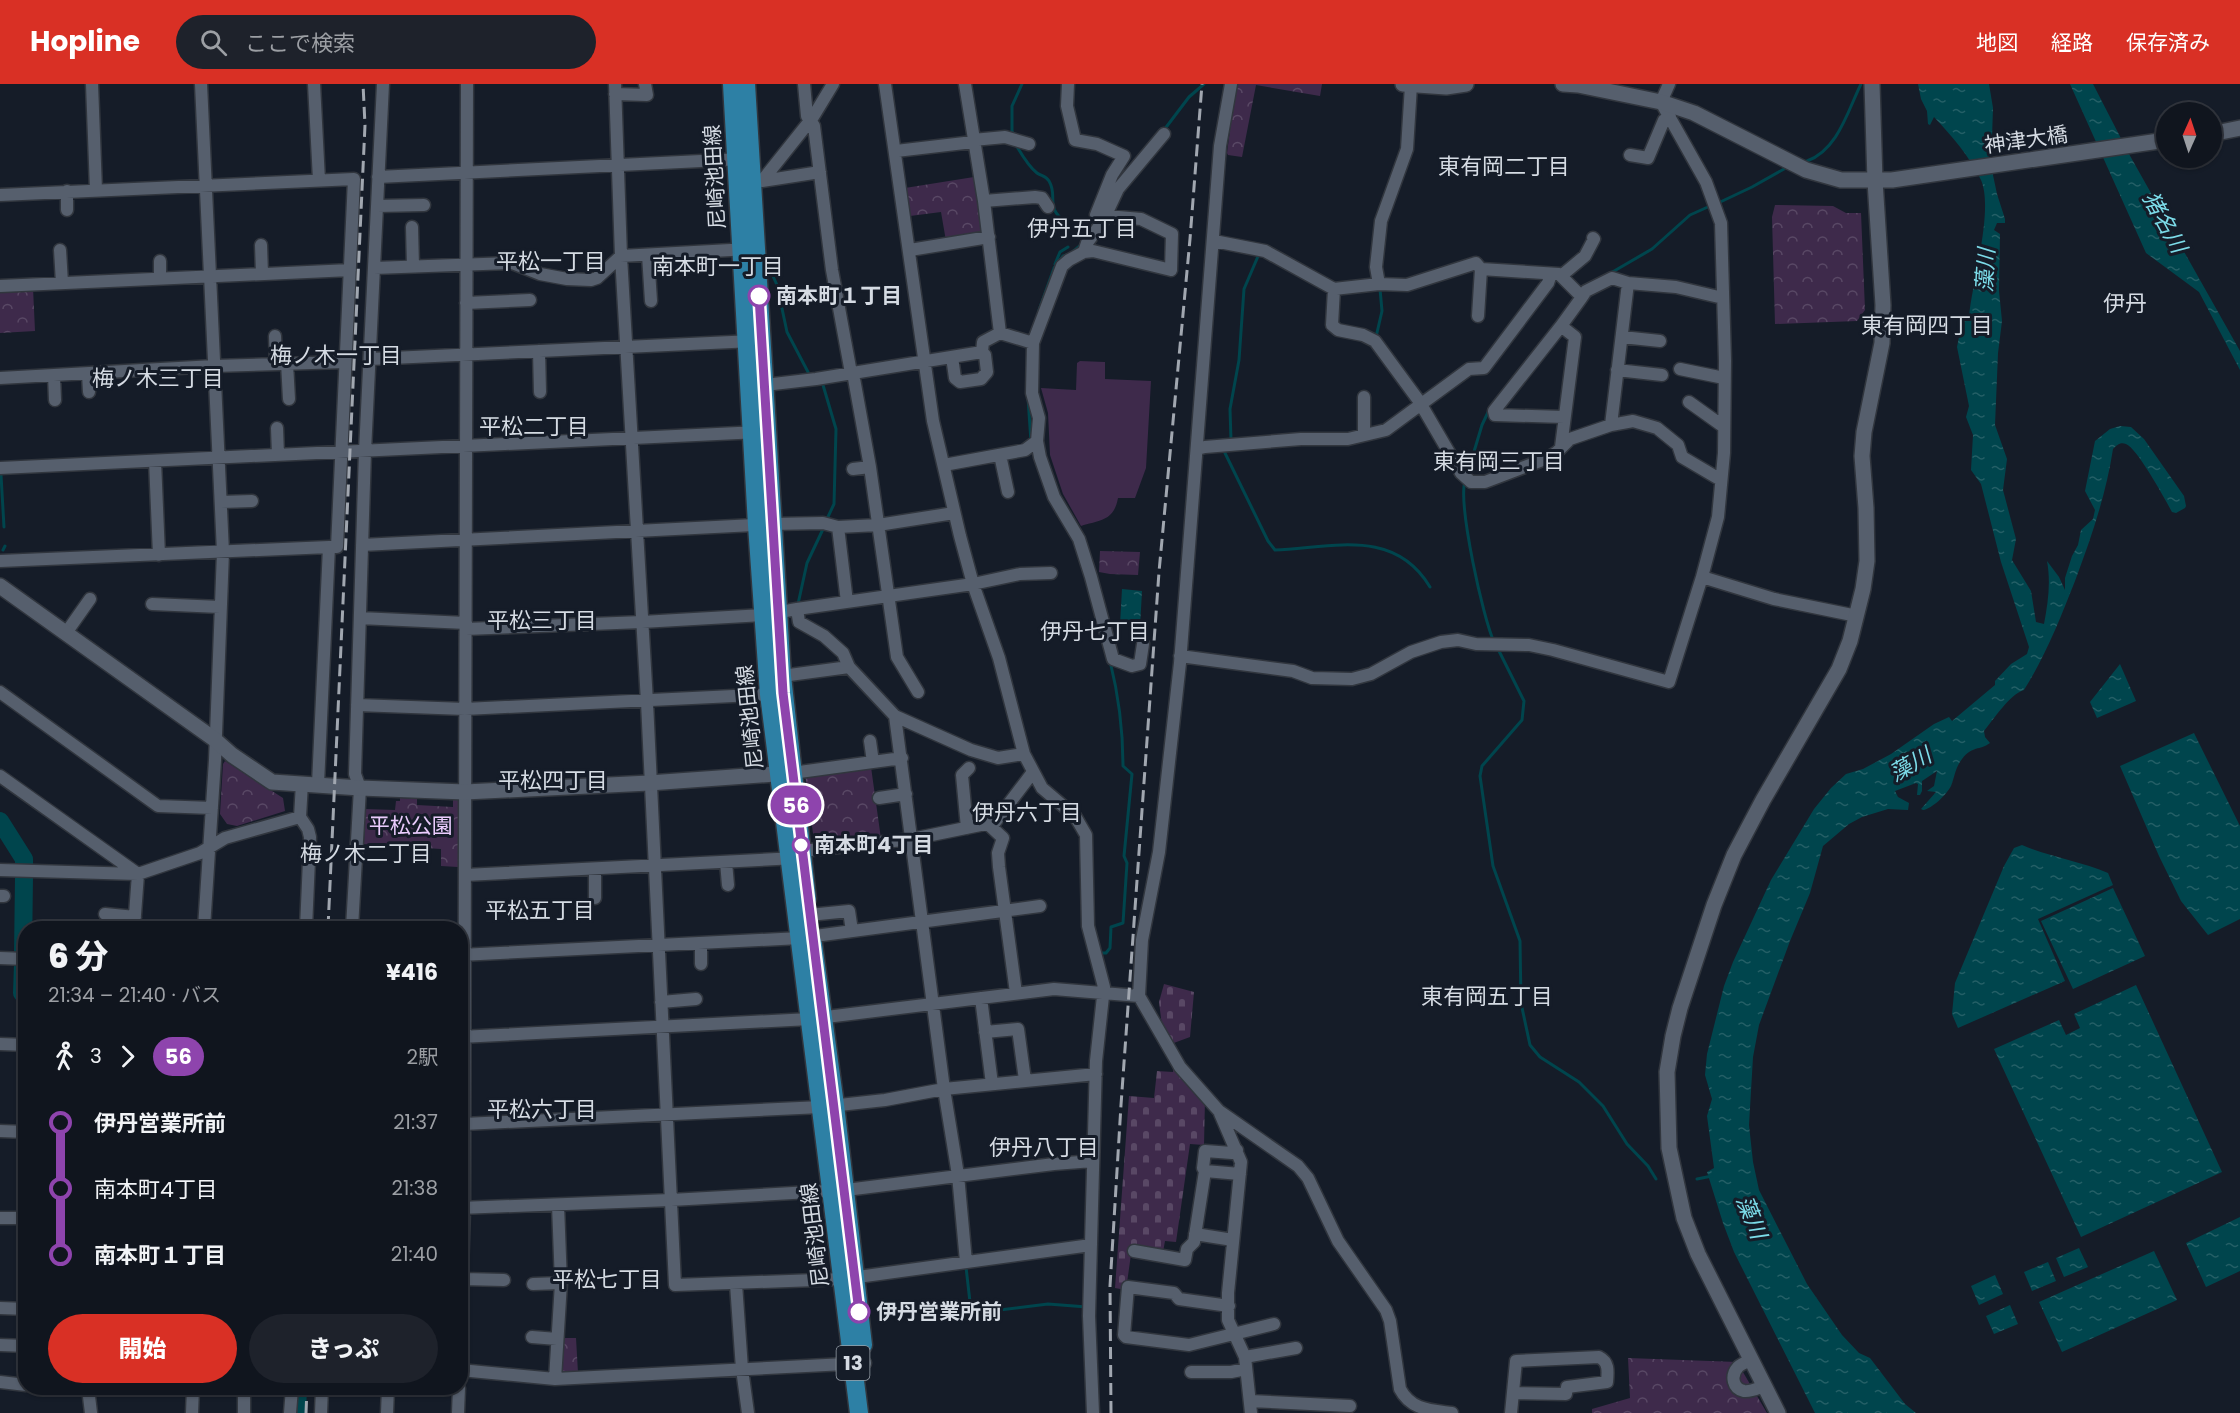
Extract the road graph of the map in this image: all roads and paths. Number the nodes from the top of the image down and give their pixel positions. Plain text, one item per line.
1 (92, 84) edge
2 (201, 84) edge
3 (314, 84) edge
4 (383, 84) edge
5 (467, 84) edge
6 (645, 84) edge
7 (732, 84) edge
8 (746, 84) edge
9 (804, 84) edge
10 (833, 84) edge
11 (885, 84) edge
12 (965, 84) edge
13 (1068, 84) edge
14 (1231, 84) edge
15 (1407, 84) edge
16 (1466, 84) edge
17 (1563, 84) edge
18 (1669, 84) edge
19 (1872, 84) edge
20 (615, 89) edge
21 (1661, 102) junction
22 (1670, 117) junction
23 (810, 120) junction
24 (1164, 134) dead end
25 (973, 141) junction
26 (1020, 141) dead end
27 (2156, 141) edge
28 (896, 151) junction
29 (1630, 155) dead end
30 (743, 159) junction
31 (619, 166) junction
32 (820, 172) junction
33 (467, 173) junction
34 (378, 177) junction
35 (319, 180) junction
36 (757, 182) junction
37 (1875, 182) junction
38 (206, 185) junction
39 (96, 190) junction
40 (67, 191) junction
41 (0, 195) edge
42 (984, 201) junction
43 (424, 205) dead end
44 (377, 206) junction
45 (1048, 207) dead end
46 (67, 210) dead end
47 (1105, 216) junction
48 (412, 227) dead end
49 (989, 237) junction
50 (1593, 238) dead end
51 (1214, 240) junction
52 (261, 245) dead end
53 (749, 249) junction
54 (60, 250) dead end
55 (910, 250) junction
56 (1084, 252) junction
57 (648, 255) junction
58 (621, 256) junction
59 (160, 261) dead end
60 (466, 264) junction
61 (413, 266) junction
62 (374, 268) junction
63 (1481, 269) junction
64 (350, 270) junction
65 (262, 274) junction
66 (1556, 275) junction
67 (210, 276) junction
68 (160, 278) junction
69 (62, 283) junction
70 (1628, 283) junction
71 (1379, 284) junction
72 (0, 286) edge
73 (1334, 289) junction
74 (1582, 297) junction
75 (1723, 298) junction
76 (530, 300) dead end
77 (651, 301) dead end
78 (466, 303) junction
79 (1478, 316) dead end
80 (1561, 326) junction
81 (1000, 333) junction
82 (275, 336) dead end
83 (1622, 337) junction
84 (755, 341) junction
85 (1660, 341) dead end
86 (1034, 343) junction
87 (627, 347) junction
88 (539, 351) junction
89 (982, 352) junction
90 (466, 354) junction
91 (952, 357) junction
92 (370, 359) junction
93 (345, 362) junction
94 (926, 362) junction
95 (282, 364) junction
96 (214, 366) junction
97 (1680, 369) dead end
98 (1617, 370) junction
99 (852, 373) junction
100 (88, 374) junction
101 (54, 375) junction
102 (1662, 375) dead end
103 (0, 378) edge
104 (1724, 378) junction
105 (765, 384) junction
106 (88, 392) dead end
107 (540, 392) dead end
108 (1364, 397) dead end
109 (289, 399) dead end
110 (55, 400) dead end
111 (1689, 402) dead end
112 (1421, 404) junction
113 (1564, 417) junction
114 (1611, 425) junction
115 (1724, 427) junction
116 (277, 428) dead end
117 (759, 432) junction
118 (1364, 435) junction
119 (632, 439) junction
120 (1034, 444) junction
121 (466, 447) junction
122 (1561, 447) junction
123 (1197, 449) junction
124 (342, 452) junction
125 (365, 452) junction
126 (278, 455) junction
127 (1000, 455) junction
128 (219, 458) junction
129 (156, 461) junction
130 (944, 465) junction
131 (870, 467) junction
132 (0, 468) edge
133 (854, 469) dead end
134 (1721, 480) junction
135 (1008, 492) dead end
136 (252, 501) dead end
137 (221, 502) junction
138 (954, 513) junction
139 (764, 525) junction
140 (878, 525) junction
141 (838, 527) junction
142 (636, 531) junction
143 (466, 539) junction
144 (362, 545) junction
145 (329, 547) junction
146 (223, 552) junction
147 (159, 555) junction
148 (0, 560) edge
149 (1051, 573) dead end
150 (1702, 577) junction
151 (973, 584) junction
152 (0, 586) edge
153 (888, 597) junction
154 (90, 599) dead end
155 (846, 602) junction
156 (157, 606) dead end
157 (220, 607) junction
158 (797, 609) junction
159 (770, 613) junction
160 (1857, 616) junction
161 (360, 618) junction
162 (642, 622) junction
163 (466, 626) junction
164 (66, 633) junction
165 (1143, 644) dead end
166 (1180, 656) junction
167 (849, 667) junction
168 (778, 688) junction
169 (0, 692) edge
170 (918, 692) dead end
171 (646, 702) junction
172 (357, 705) junction
173 (465, 709) junction
174 (895, 716) junction
175 (214, 738) junction
176 (870, 741) dead end
177 (1024, 754) junction
178 (902, 759) junction
179 (873, 762) junction
180 (969, 768) dead end
181 (1033, 772) junction
182 (786, 774) junction
183 (0, 776) edge
184 (302, 783) junction
185 (649, 783) junction
186 (318, 784) junction
187 (360, 788) junction
188 (465, 792) junction
189 (906, 794) junction
190 (879, 798) dead end
191 (212, 808) junction
192 (300, 817) junction
193 (988, 824) junction
194 (968, 828) junction
195 (912, 839) junction
196 (209, 849) junction
197 (798, 856) junction
198 (726, 862) junction
199 (653, 866) junction
200 (595, 869) junction
201 (0, 870) edge
202 (138, 874) junction
203 (465, 875) junction
204 (728, 885) dead end
205 (595, 898) dead end
206 (1040, 906) dead end
207 (1006, 911) junction
208 (105, 914) dead end
209 (809, 915) junction
210 (128, 921) edge
211 (135, 921) edge
212 (204, 921) edge
213 (306, 921) edge
214 (352, 921) edge
215 (464, 921) edge
216 (923, 923) junction
217 (852, 932) junction
218 (806, 937) junction
219 (701, 943) junction
220 (658, 946) junction
221 (468, 955) edge
222 (0, 958) edge
223 (18, 959) edge
224 (701, 964) dead end
225 (1016, 993) junction
226 (1102, 994) junction
227 (1139, 996) junction
228 (981, 998) junction
229 (696, 999) dead end
230 (661, 1002) junction
231 (933, 1004) junction
232 (816, 1018) junction
233 (662, 1027) junction
234 (985, 1032) junction
235 (468, 1037) edge
236 (0, 1044) edge
237 (18, 1045) edge
238 (1096, 1074) junction
239 (1025, 1080) junction
240 (992, 1084) junction
241 (944, 1089) junction
242 (828, 1106) junction
243 (1219, 1111) junction
244 (666, 1114) junction
245 (468, 1125) edge
246 (0, 1131) edge
247 (18, 1132) edge
248 (1237, 1150) junction
249 (1093, 1161) junction
250 (1205, 1171) junction
251 (1240, 1174) junction
252 (958, 1175) junction
253 (839, 1191) junction
254 (671, 1200) junction
255 (558, 1205) junction
256 (468, 1208) edge
257 (0, 1218) edge
258 (18, 1218) edge
259 (1195, 1234) junction
260 (1233, 1240) junction
261 (1091, 1245) junction
262 (1134, 1251) dead end
263 (966, 1262) junction
264 (468, 1272) edge
265 (849, 1277) junction
266 (504, 1280) dead end
267 (561, 1283) junction
268 (533, 1284) dead end
269 (736, 1284) junction
270 (1228, 1306) junction
271 (0, 1308) edge
272 (18, 1309) edge
273 (1274, 1324) dead end
274 (1234, 1333) junction
275 (532, 1337) dead end
276 (557, 1339) junction
277 (0, 1345) edge
278 (18, 1346) edge
279 (1296, 1348) dead end
280 (1751, 1359) junction
281 (859, 1363) junction
282 (1246, 1363) junction
283 (742, 1368) junction
284 (468, 1371) edge
285 (1191, 1372) dead end
286 (555, 1379) junction
287 (0, 1382) edge
288 (18, 1384) edge
289 (1764, 1386) junction
290 (1513, 1394) junction
291 (89, 1395) edge
292 (193, 1395) edge
293 (244, 1395) edge
294 (291, 1395) edge
295 (322, 1395) edge
296 (388, 1395) edge
297 (459, 1395) edge
298 (1350, 1406) dead end
299 (1250, 1407) edge
300 (92, 1413) edge
301 (192, 1413) edge
302 (244, 1413) edge
303 (290, 1413) edge
304 (321, 1413) edge
305 (387, 1413) edge
306 (458, 1413) edge
307 (748, 1413) edge
308 (860, 1413) edge
309 (872, 1413) edge
310 (1093, 1413) edge
311 (1446, 1413) edge
312 (1511, 1413) edge
313 (1778, 1413) edge

1 - 39 street
2 - 38 street
3 - 35 street
4 - 34 street
5 - 33 street
6 - 20 street
7 - 30 main road, 尼崎池田線 / 13
8 - 30 main road, 尼崎池田線 / 13
9 - 23 street
10 - 23 street
11 - 28 street
12 - 25 street
13 - 47 street
14 - 51 street
15 - 16 street
15 - 71 street
17 - 21 street, 神津大橋
18 - 21 street
19 - 37 street
20 - 31 street
21 - 22 street
21 - 37 street, 神津大橋
22 - 29 street
22 - 75 street
23 - 32 street
23 - 36 street
24 - 47 street
25 - 26 street
25 - 28 street
25 - 42 street
27 - 37 street, 神津大橋
28 - 55 street
30 - 31 street
30 - 36 main road, 尼崎池田線 / 13
30 - 53 main road, 尼崎池田線 / 13
31 - 33 street
31 - 58 street
32 - 36 street
32 - 99 street
33 - 34 street
33 - 60 street
34 - 44 street
35 - 38 street
35 - 64 street
36 - 53 main road, 尼崎池田線 / 13
37 - 160 street
38 - 39 street
38 - 67 street
39 - 40 street
40 - 41 street
40 - 46 street
42 - 45 street
42 - 49 street
43 - 44 street
44 - 62 street
47 - 56 street
47 - 56 street
48 - 61 street
49 - 55 street
49 - 81 street
50 - 66 street
51 - 73 street
51 - 123 street
52 - 65 street
53 - 57 street
53 - 84 main road, 尼崎池田線 / 13
54 - 69 street
55 - 94 street
56 - 86 street
57 - 58 street
57 - 77 street
58 - 60 street
58 - 87 street
59 - 68 street
60 - 61 street
60 - 78 street
61 - 62 street
62 - 92 street
63 - 66 street
63 - 71 street
63 - 79 street
64 - 65 street
64 - 93 street
65 - 67 street
66 - 74 street
66 - 112 street
67 - 68 street
67 - 96 street
68 - 69 street
69 - 72 street
70 - 74 street
70 - 75 street
70 - 83 street
71 - 73 street
73 - 112 street
74 - 80 street
75 - 104 street
76 - 78 street
78 - 90 street
80 - 113 street
80 - 113 street
81 - 86 street
81 - 89 street
82 - 95 street
83 - 85 street
83 - 98 street
84 - 87 street
84 - 105 main road, 尼崎池田線 / 13
84 - 117 main road, 尼崎池田線 / 13
86 - 120 street
87 - 88 street
87 - 119 street
88 - 90 street
88 - 107 street
89 - 91 street
89 - 91 street
90 - 92 street
90 - 121 street
91 - 94 street
92 - 125 street
93 - 95 street
93 - 124 street
94 - 99 street
94 - 130 street
95 - 96 street
95 - 109 street
96 - 100 street
96 - 128 street
97 - 104 street
98 - 102 street
98 - 114 street
99 - 105 street
99 - 131 street
100 - 101 street
100 - 106 street
101 - 103 street
101 - 110 street
104 - 115 street
105 - 117 main road, 尼崎池田線 / 13
108 - 118 street
111 - 115 street
112 - 118 street
112 - 122 street
113 - 122 street
114 - 122 street
114 - 134 street
115 - 134 street
116 - 126 street
117 - 119 street
117 - 139 main road, 尼崎池田線 / 13
118 - 123 street
119 - 121 street
119 - 142 street
120 - 127 street
120 - 165 street
121 - 125 street
121 - 143 street
123 - 166 street
124 - 125 street
124 - 126 street
124 - 145 street
125 - 144 street
126 - 128 street
127 - 130 street
127 - 135 street
128 - 129 street
128 - 137 street
129 - 132 street
129 - 147 street
130 - 138 street
131 - 133 street
131 - 140 street
134 - 150 street
136 - 137 street
137 - 146 street
138 - 140 street
138 - 151 street
139 - 141 street
139 - 142 street
139 - 159 main road, 尼崎池田線 / 13
140 - 141 street
140 - 153 street
141 - 155 street
142 - 143 street
142 - 162 street
143 - 144 street
143 - 163 street
144 - 161 street
145 - 146 street
145 - 186 street
146 - 147 street
146 - 157 street
147 - 148 street
149 - 151 street
150 - 160 street
150 - 166 street
151 - 153 street
151 - 177 street
152 - 164 street
153 - 155 street
153 - 170 street
154 - 164 street
155 - 158 street
156 - 157 street
157 - 175 street
158 - 159 street
158 - 167 street
159 - 162 street
159 - 168 main road, 尼崎池田線 / 13
160 - 280 street
161 - 163 street
161 - 172 street
162 - 163 street
162 - 171 street
163 - 173 street
164 - 175 street
166 - 227 street
167 - 168 street
167 - 174 street
168 - 171 street
168 - 182 main road, 尼崎池田線 / 13
169 - 191 street
171 - 173 street
171 - 185 street
172 - 173 street
172 - 187 street
173 - 188 street
174 - 177 street
174 - 178 street
175 - 184 street
175 - 191 street
176 - 179 street
177 - 181 street
178 - 179 street
178 - 189 street
179 - 182 street
180 - 194 street
181 - 193 street
181 - 226 street
182 - 185 street
182 - 197 main road, 尼崎池田線 / 13
183 - 202 street
184 - 186 street
184 - 192 street
185 - 188 street
185 - 199 street
186 - 187 street
187 - 188 street
187 - 214 street
188 - 203 street
189 - 190 street
189 - 195 street
191 - 196 street
192 - 196 street
192 - 213 street
193 - 194 street
193 - 207 street
194 - 195 street
195 - 197 street
195 - 216 street
196 - 202 street
196 - 212 street
197 - 198 street
197 - 209 main road, 尼崎池田線 / 13
197 - 218 main road, 尼崎池田線 / 13
198 - 199 street
198 - 204 street
199 - 200 street
199 - 220 street
200 - 203 street
200 - 205 street
201 - 202 street
202 - 211 street
203 - 215 street
206 - 207 street
207 - 216 street
207 - 225 street
208 - 210 street
209 - 217 street
209 - 218 main road, 尼崎池田線 / 13
216 - 217 street
216 - 231 street
217 - 218 street
218 - 219 street
218 - 232 main road, 尼崎池田線 / 13
219 - 220 street
219 - 224 street
220 - 221 street
220 - 230 street
222 - 223 street
225 - 226 street
225 - 228 street
226 - 227 street
226 - 238 street
227 - 243 street
228 - 231 street
228 - 234 street
229 - 230 street
230 - 233 street
231 - 232 street
231 - 241 street
232 - 233 street
232 - 242 main road, 尼崎池田線 / 13
233 - 235 street
233 - 244 street
234 - 239 street
234 - 240 street
236 - 237 street
238 - 239 street
238 - 249 street
239 - 240 street
240 - 241 street
241 - 242 street
241 - 252 street
242 - 244 street
242 - 253 main road, 尼崎池田線 / 13
243 - 248 street
243 - 311 street
244 - 245 street
244 - 254 street
246 - 247 street
248 - 250 street
248 - 251 street
249 - 252 street
249 - 261 street
250 - 251 street
250 - 259 street
251 - 260 street
252 - 253 street
252 - 263 street
253 - 254 street
253 - 265 main road, 尼崎池田線 / 13
254 - 255 street
254 - 269 street
255 - 256 street
255 - 267 street
257 - 258 street
259 - 260 street
259 - 262 street
260 - 270 street
261 - 263 street
261 - 310 street
263 - 265 street
264 - 266 street
265 - 269 street
265 - 281 main road, 尼崎池田線 / 13
267 - 268 street
267 - 276 street
269 - 283 street
270 - 274 street
270 - 274 street
271 - 272 street
273 - 274 street
274 - 282 street
275 - 276 street
276 - 286 street
277 - 278 street
279 - 282 street
280 - 289 street
280 - 289 street
281 - 283 street
281 - 308 main road, 尼崎池田線 / 13
281 - 309 main road, 尼崎池田線 / 13
282 - 285 street
282 - 299 street
283 - 286 street
283 - 307 street
284 - 286 street
287 - 288 street
289 - 313 street
290 - 290 street
290 - 312 street
291 - 300 street
292 - 301 street
293 - 302 street
294 - 303 street
295 - 304 street
296 - 305 street
297 - 306 street
298 - 299 street

